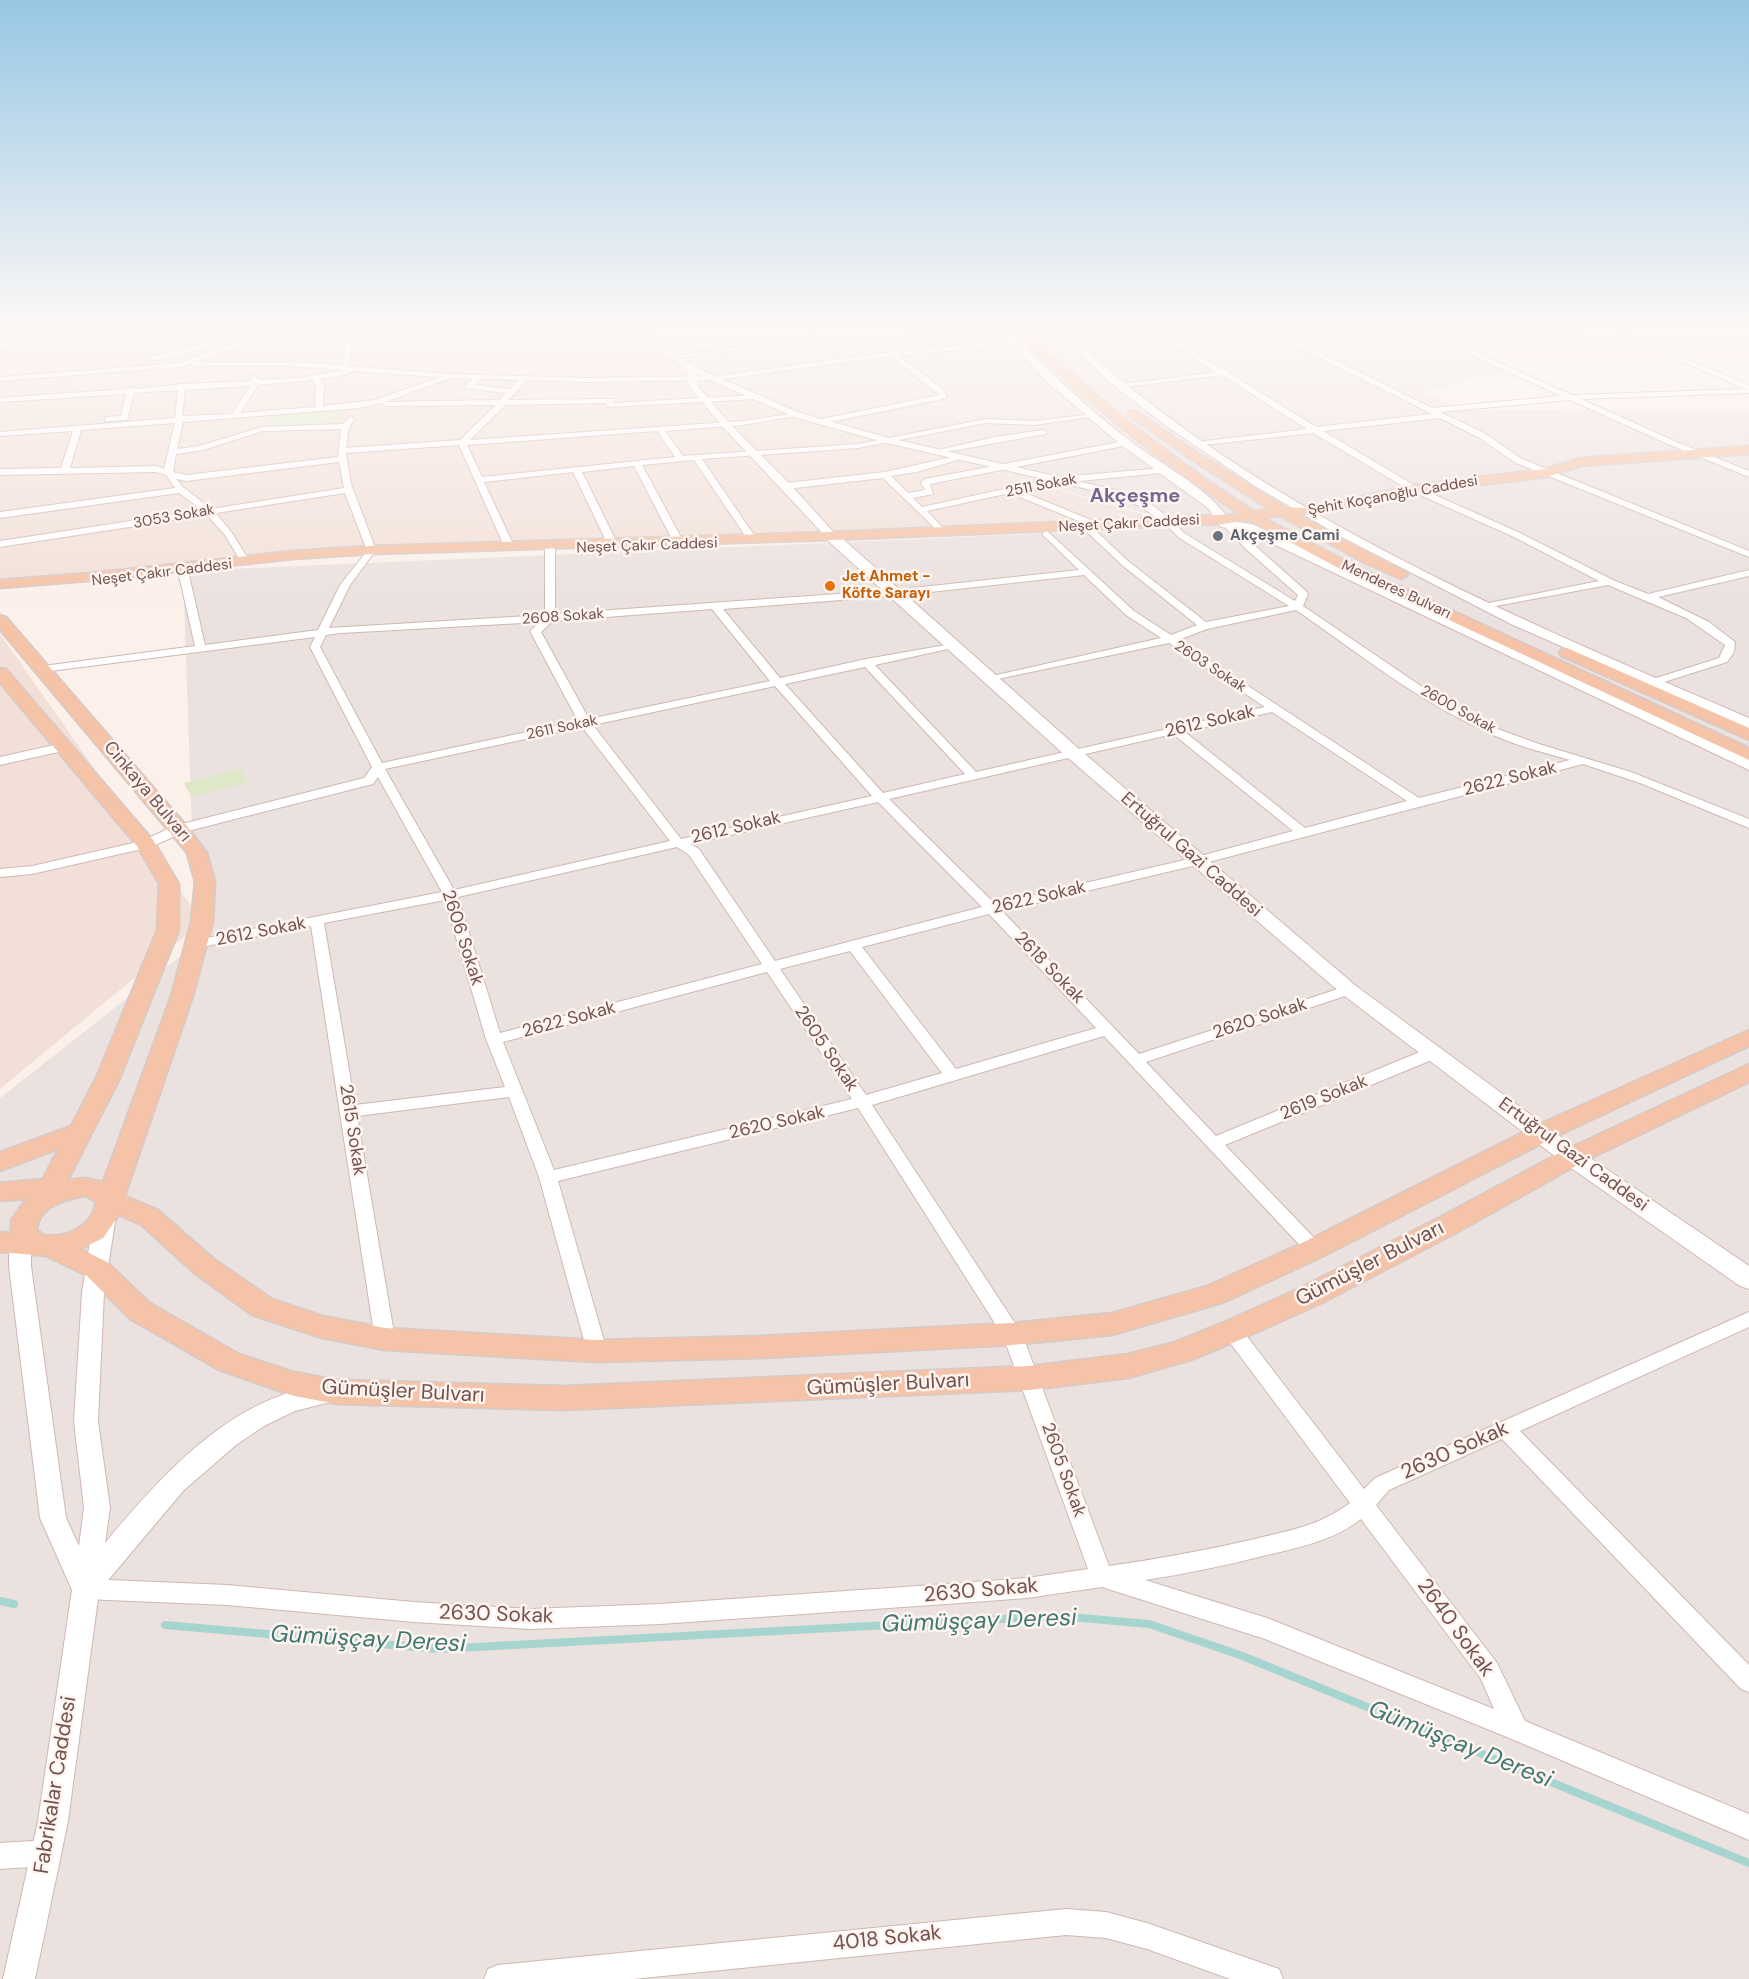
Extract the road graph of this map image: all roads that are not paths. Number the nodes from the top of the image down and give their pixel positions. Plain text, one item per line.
1 (72, 421) edge
2 (163, 421) edge
3 (180, 421) edge
4 (348, 421) edge
5 (483, 421) edge
6 (574, 421) edge
7 (654, 421) edge
8 (692, 421) edge
9 (722, 421) edge
10 (750, 421) edge
11 (823, 421) edge
12 (984, 421) edge
13 (994, 421) edge
14 (1120, 421) edge
15 (1145, 421) edge
16 (1166, 421) edge
17 (1301, 421) edge
18 (1391, 421) edge
19 (1454, 421) edge
20 (1626, 421) edge
21 (820, 422) joint
22 (1096, 423) joint
23 (724, 424) junction
24 (0, 426) edge
25 (345, 426) junction
26 (78, 428) junction
27 (1058, 430) dead end
28 (1316, 431) junction
29 (0, 434) edge
30 (887, 440) junction
31 (462, 442) junction
32 (1125, 443) junction
33 (1197, 444) junction
34 (1749, 450) edge
35 (172, 452) junction
36 (934, 452) junction
37 (752, 453) junction
38 (1696, 454) junction
39 (342, 455) junction
40 (696, 457) junction
41 (957, 457) junction
42 (680, 458) junction
43 (637, 463) junction
44 (1000, 466) junction
45 (576, 469) junction
46 (65, 470) junction
47 (1161, 470) junction
48 (0, 472) edge
49 (169, 473) junction
50 (1547, 474) junction
51 (1749, 474) edge
52 (885, 475) junction
53 (478, 480) junction
54 (1059, 480) junction
55 (786, 486) junction
56 (1414, 489) junction
57 (180, 490) junction
58 (349, 490) junction
59 (1012, 491) junction
60 (907, 496) junction
61 (921, 510) junction
62 (209, 511) junction
63 (1295, 513) junction
64 (0, 515) edge
65 (1257, 519) junction
66 (1224, 522) junction
67 (1172, 525) junction
68 (1095, 529) junction
69 (942, 532) junction
70 (1047, 534) junction
71 (751, 538) junction
72 (833, 538) junction
73 (678, 541) junction
74 (612, 543) junction
75 (0, 544) edge
76 (509, 546) junction
77 (550, 549) junction
78 (369, 552) junction
79 (1749, 554) edge
80 (244, 560) junction
81 (183, 571) junction
82 (1084, 572) junction
83 (1749, 573) edge
84 (1609, 582) junction
85 (0, 584) edge
86 (0, 591) edge
87 (894, 593) junction
88 (1646, 597) junction
89 (715, 606) junction
90 (1489, 606) junction
91 (1298, 607) junction
92 (550, 618) junction
93 (0, 620) edge
94 (1204, 626) junction
95 (320, 635) junction
96 (1169, 640) junction
97 (953, 645) junction
98 (201, 649) junction
99 (866, 662) junction
100 (43, 669) junction
101 (1, 676) edge
102 (992, 679) junction
103 (776, 681) junction
104 (1654, 682) junction
105 (1274, 708) junction
106 (585, 723) junction
107 (1749, 724) edge
108 (1175, 730) junction
109 (1749, 735) edge
110 (63, 747) junction
111 (1073, 753) junction
112 (1749, 755) edge
113 (1585, 760) junction
114 (0, 761) edge
115 (1749, 765) edge
116 (378, 767) junction
117 (972, 775) junction
118 (879, 796) junction
119 (1417, 802) junction
120 (1749, 824) edge
121 (179, 829) junction
122 (1302, 832) junction
123 (677, 842) junction
124 (146, 844) junction
125 (1196, 861) junction
126 (0, 873) edge
127 (450, 895) junction
128 (992, 909) junction
129 (317, 922) junction
130 (196, 945) junction
131 (853, 945) junction
132 (771, 966) junction
133 (1348, 990) junction
134 (1107, 1030) junction
135 (1749, 1037) edge
136 (494, 1039) junction
137 (1433, 1053) junction
138 (1137, 1060) junction
139 (1749, 1072) edge
140 (953, 1076) junction
141 (514, 1091) junction
142 (862, 1102) junction
143 (349, 1111) junction
144 (79, 1132) junction
145 (1542, 1133) junction
146 (1214, 1143) junction
147 (1572, 1156) junction
148 (0, 1162) edge
149 (548, 1177) junction
150 (0, 1192) edge
151 (49, 1192) junction
152 (107, 1211) junction
153 (14, 1239) edge
154 (50, 1245) junction
155 (1314, 1249) junction
156 (97, 1269) junction
157 (1749, 1279) edge
158 (1749, 1319) edge
159 (1232, 1331) junction
160 (1012, 1334) junction
161 (385, 1339) junction
162 (597, 1351) junction
163 (1029, 1378) junction
164 (337, 1392) junction
165 (1505, 1429) junction
166 (1362, 1506) junction
167 (1102, 1577) junction
168 (85, 1589) junction
169 (1749, 1681) edge
170 (1516, 1729) junction
171 (1749, 1827) edge
172 (47, 1853) junction
173 (0, 1856) edge
174 (19, 1979) edge
175 (498, 1979) edge
176 (1269, 1979) edge

1 - 24 street
2 - 26 street
3 - 35 street
4 - 25 street
5 - 31 street
6 - 31 street
7 - 42 street
8 - 23 street
9 - 23 street, Ertuğrul Gazi Caddesi
10 - 23 street
11 - 21 street
12 - 30 street
13 - 22 street
14 - 65 main road, Menderes Bulvarı
15 - 63 main road, Menderes Bulvarı
16 - 33 main road
17 - 28 street
18 - 28 street
19 - 50 street
20 - 38 street
21 - 30 street
22 - 32 main road
23 - 37 street, Ertuğrul Gazi Caddesi
25 - 35 street
25 - 39 street
26 - 29 street
26 - 46 street
27 - 36 street
28 - 33 street
28 - 56 street
30 - 36 street
30 - 37 street
31 - 39 street
31 - 53 street
32 - 44 street
32 - 47 main road
33 - 63 main road
34 - 38 main road, Şehit Koçanoğlu Caddesi
35 - 49 street
36 - 41 street
37 - 40 street
37 - 55 street, Ertuğrul Gazi Caddesi
38 - 50 main road, Şehit Koçanoğlu Caddesi
38 - 51 street
39 - 49 street
39 - 58 street
40 - 42 street
40 - 71 street
41 - 44 street
41 - 52 street
42 - 43 street
43 - 45 street
43 - 73 street
44 - 54 street
44 - 60 street
45 - 53 street
45 - 74 street
46 - 48 street
46 - 49 street
47 - 54 street, 2511 Sokak
47 - 66 main road
49 - 57 street
50 - 56 main road, Şehit Koçanoğlu Caddesi
50 - 79 street
52 - 55 street
52 - 60 street
53 - 76 street
54 - 59 street, 2511 Sokak
54 - 67 street
55 - 72 street, Ertuğrul Gazi Caddesi
56 - 63 main road, Şehit Koçanoğlu Caddesi
56 - 84 street
57 - 62 street
57 - 64 street
58 - 62 street, 3053 Sokak
58 - 78 street
59 - 61 street, 2511 Sokak
59 - 68 street
60 - 61 street
61 - 69 street
62 - 75 street, 3053 Sokak
62 - 80 street
63 - 65 main road, Neşet Çakır Caddesi
63 - 90 main road
63 - 109 main road, Menderes Bulvarı
65 - 66 main road, Neşet Çakır Caddesi
65 - 112 main road, Menderes Bulvarı
66 - 67 main road, Neşet Çakır Caddesi
66 - 91 street
66 - 115 main road
67 - 68 main road, Neşet Çakır Caddesi
67 - 91 street, 2600 Sokak
68 - 69 main road, Neşet Çakır Caddesi
68 - 70 main road, Neşet Çakır Caddesi
68 - 94 street
69 - 72 main road, Neşet Çakır Caddesi
70 - 72 main road, Neşet Çakır Caddesi
70 - 82 street, 2603 Sokak
71 - 72 main road, Neşet Çakır Caddesi
71 - 73 main road, Neşet Çakır Caddesi
72 - 77 main road, Neşet Çakır Caddesi
72 - 87 main road, Ertuğrul Gazi Caddesi
73 - 74 main road, Neşet Çakır Caddesi
74 - 76 main road, Neşet Çakır Caddesi
76 - 78 main road, Neşet Çakır Caddesi
77 - 78 main road, Neşet Çakır Caddesi
77 - 92 street, 2605 Sokak
78 - 80 main road, Neşet Çakır Caddesi
78 - 81 main road, Neşet Çakır Caddesi
78 - 95 street
80 - 85 main road, Neşet Çakır Caddesi
81 - 86 main road, Neşet Çakır Caddesi
81 - 98 street
82 - 87 street, 2608 Sokak
82 - 96 street, 2603 Sokak
83 - 88 street
84 - 88 street
84 - 90 street
87 - 89 street, 2608 Sokak
87 - 97 main road, Ertuğrul Gazi Caddesi
88 - 104 street
89 - 92 street, 2608 Sokak
89 - 103 street, 2618 Sokak
90 - 104 main road
91 - 94 street
91 - 113 street, 2600 Sokak
92 - 95 street, 2608 Sokak
92 - 106 street, 2605 Sokak
93 - 100 main road, Cinkaya Bulvarı
94 - 96 street
95 - 98 street, 2608 Sokak
95 - 116 street, 2606 Sokak
96 - 102 street
96 - 105 street, 2603 Sokak
97 - 99 street, 2611 Sokak
97 - 102 main road, Ertuğrul Gazi Caddesi
98 - 100 street, 2608 Sokak
99 - 103 street, 2611 Sokak
99 - 117 street
100 - 121 main road, Cinkaya Bulvarı
101 - 110 main road, Cinkaya Bulvarı
102 - 111 main road, Ertuğrul Gazi Caddesi
103 - 106 street, 2611 Sokak
103 - 118 street, 2618 Sokak
104 - 107 main road
105 - 108 street, 2612 Sokak
105 - 119 street, 2603 Sokak
106 - 116 street, 2611 Sokak
106 - 123 street, 2605 Sokak
108 - 111 street, 2612 Sokak
108 - 122 street
110 - 114 street
110 - 124 main road, Cinkaya Bulvarı
111 - 117 street, 2612 Sokak
111 - 125 main road, Ertuğrul Gazi Caddesi
113 - 119 street, 2622 Sokak
113 - 120 street, 2600 Sokak
116 - 121 street, 2611 Sokak
116 - 127 street, 2606 Sokak
117 - 118 street, 2612 Sokak
118 - 123 street, 2612 Sokak
118 - 128 street, 2618 Sokak
119 - 122 street, 2622 Sokak
121 - 124 street, 2611 Sokak
121 - 130 main road, Cinkaya Bulvarı
122 - 125 street, 2622 Sokak
123 - 127 street, 2612 Sokak
123 - 132 street, 2605 Sokak
124 - 126 street, 2611 Sokak
124 - 144 main road, Cinkaya Bulvarı
125 - 128 street, 2622 Sokak
125 - 133 main road, Ertuğrul Gazi Caddesi
127 - 129 street, 2612 Sokak
127 - 136 street, 2606 Sokak
128 - 131 street, 2622 Sokak
128 - 134 street, 2618 Sokak
129 - 130 street, 2612 Sokak
129 - 143 street, 2615 Sokak
130 - 152 main road, Cinkaya Bulvarı
131 - 132 street, 2622 Sokak
131 - 140 street
132 - 136 street, 2622 Sokak
132 - 142 street, 2605 Sokak
133 - 137 main road, Ertuğrul Gazi Caddesi
133 - 138 street, 2620 Sokak
134 - 138 street, 2618 Sokak
134 - 140 street, 2620 Sokak
135 - 145 main road, Gümüşler Bulvarı
136 - 141 street, 2606 Sokak
137 - 145 main road, Ertuğrul Gazi Caddesi
137 - 146 street, 2619 Sokak
138 - 146 street, 2618 Sokak
139 - 147 main road, Gümüşler Bulvarı
140 - 142 street, 2620 Sokak
141 - 143 street
141 - 149 street, 2606 Sokak
142 - 149 street, 2620 Sokak
142 - 160 street, 2605 Sokak
143 - 161 street, 2615 Sokak
144 - 148 main road
144 - 151 main road, Cinkaya Bulvarı
145 - 147 main road, Ertuğrul Gazi Caddesi
145 - 155 main road, Gümüşler Bulvarı
146 - 155 street, 2618 Sokak
147 - 157 main road, Ertuğrul Gazi Caddesi
147 - 159 main road, Gümüşler Bulvarı
149 - 162 street, 2606 Sokak
150 - 151 main road
151 - 152 main road, Gümüşler Bulvarı
151 - 153 main road
152 - 154 main road
152 - 156 street, Fabrikalar Caddesi
152 - 161 main road, Gümüşler Bulvarı
153 - 154 main road, Gümüşler Bulvarı
153 - 168 street
154 - 156 main road, Gümüşler Bulvarı
155 - 160 main road, Gümüşler Bulvarı
156 - 164 main road, Gümüşler Bulvarı
156 - 168 street, Fabrikalar Caddesi
158 - 165 street, 2630 Sokak
159 - 163 main road, Gümüşler Bulvarı
159 - 166 street, 2640 Sokak
160 - 162 main road, Gümüşler Bulvarı
160 - 163 street, 2605 Sokak
161 - 162 main road, Gümüşler Bulvarı
163 - 164 main road, Gümüşler Bulvarı
163 - 167 street, 2605 Sokak
164 - 168 street
165 - 166 street, 2630 Sokak
165 - 169 street
166 - 167 street, 2630 Sokak
166 - 170 street, 2640 Sokak
167 - 168 street, 2630 Sokak
167 - 170 street
168 - 172 street, Fabrikalar Caddesi
170 - 171 street
172 - 173 street
172 - 174 street, Fabrikalar Caddesi
175 - 176 street, 4018 Sokak

